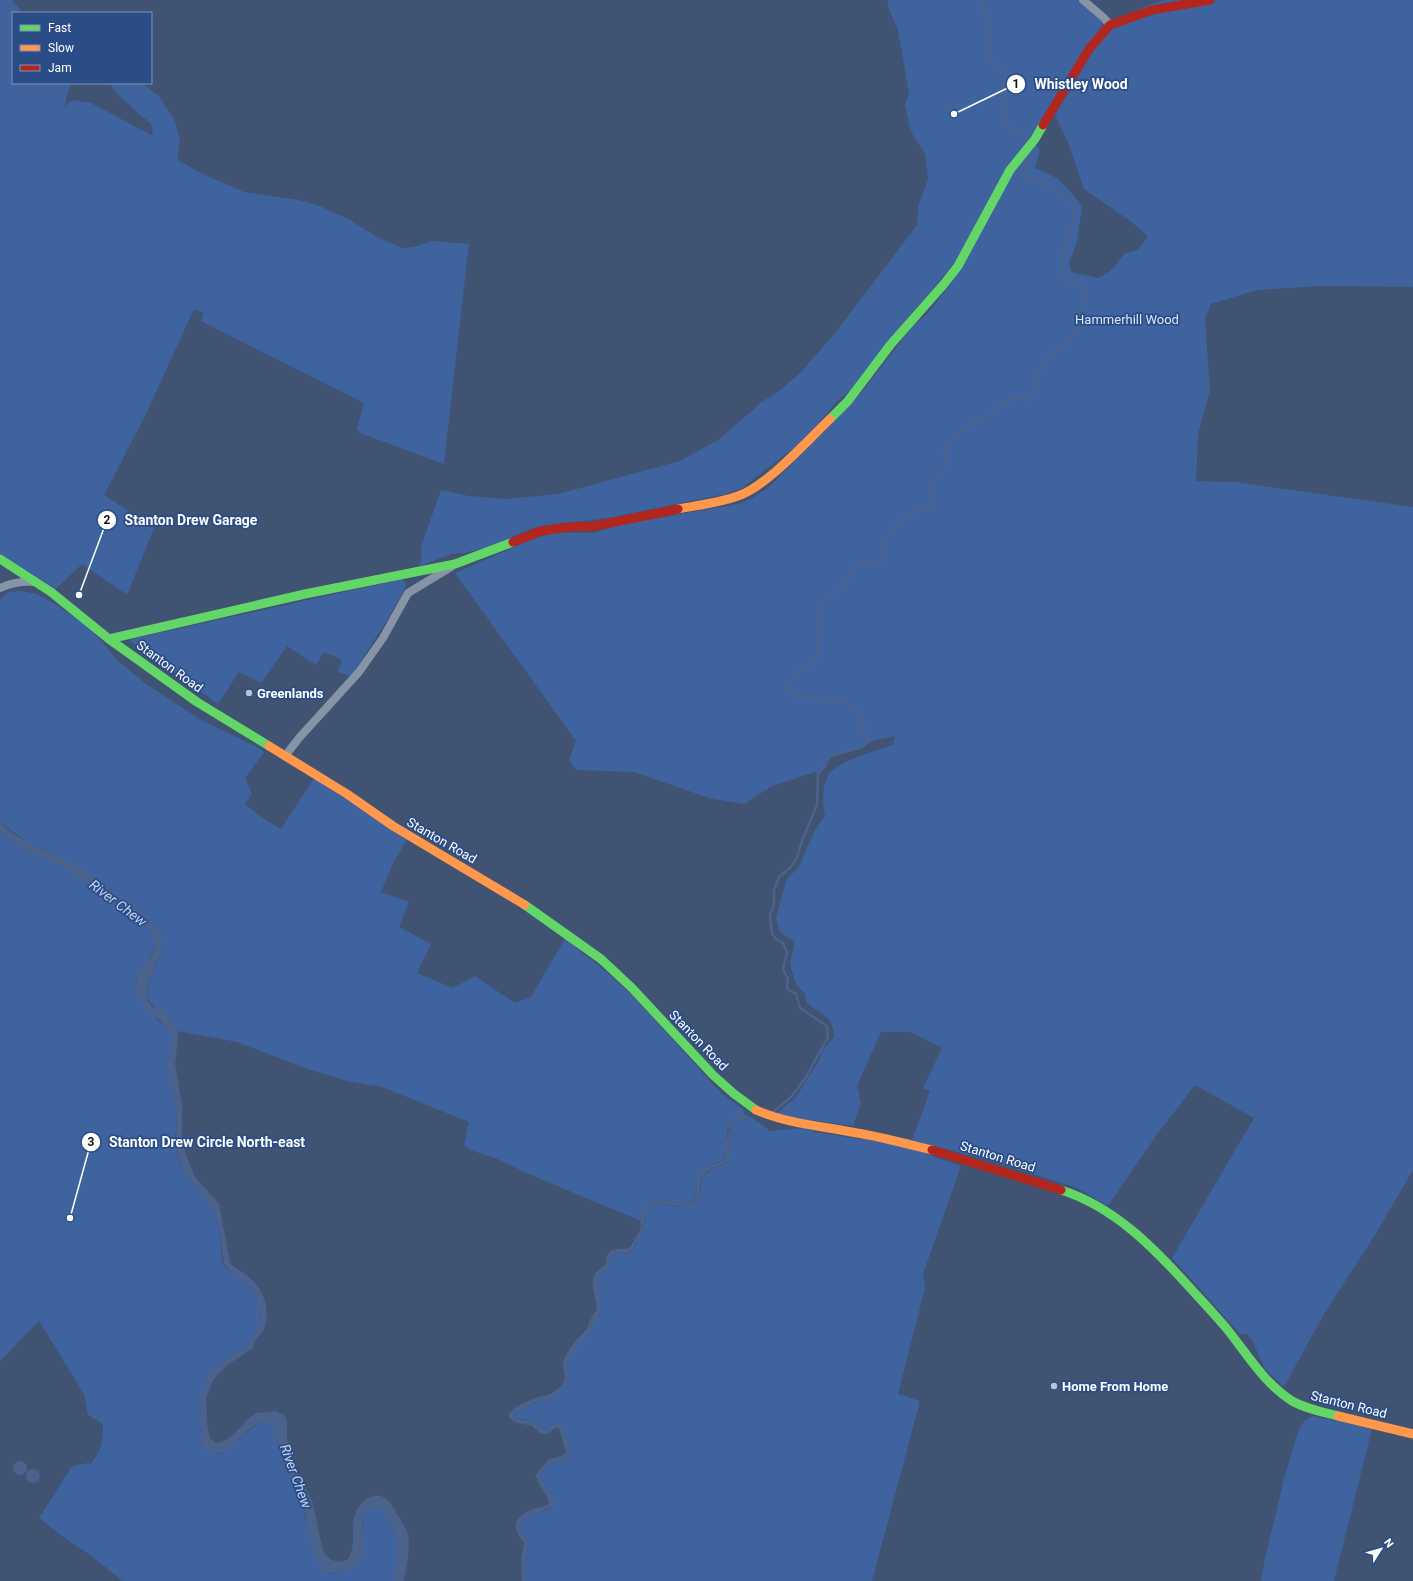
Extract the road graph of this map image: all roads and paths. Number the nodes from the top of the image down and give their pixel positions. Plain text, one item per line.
1 (1083, 0) edge
2 (1210, 0) edge
3 (1110, 25) junction
4 (0, 559) edge
5 (455, 564) junction
6 (36, 582) junction
7 (0, 588) edge
8 (110, 639) junction
9 (285, 756) junction
10 (1413, 1434) edge

1 - 3 street
2 - 3 main road
3 - 5 main road
4 - 6 main road, Stanton Road
5 - 8 main road
5 - 9 street
6 - 7 street
6 - 8 main road, Stanton Road
8 - 9 main road, Stanton Road
9 - 10 main road, Stanton Road

